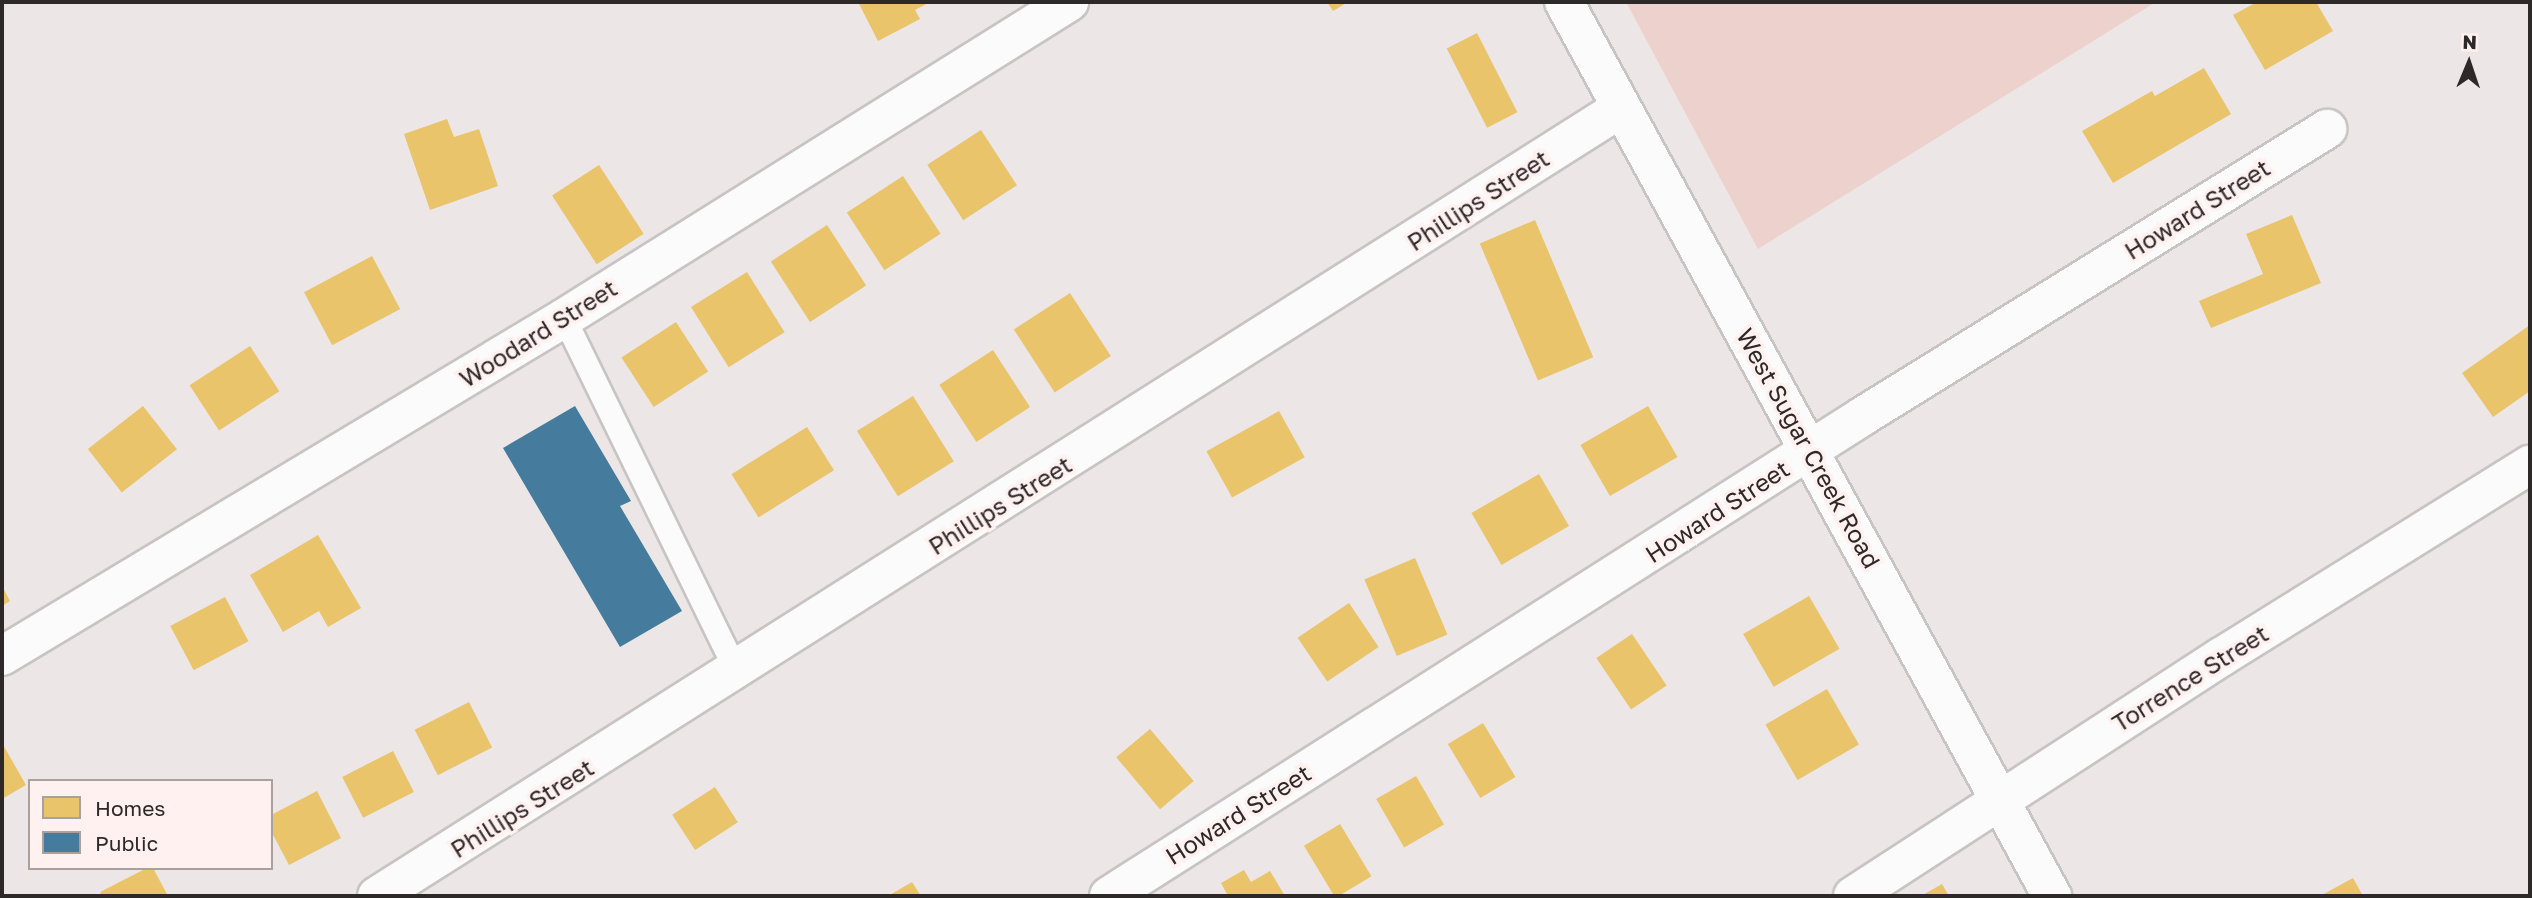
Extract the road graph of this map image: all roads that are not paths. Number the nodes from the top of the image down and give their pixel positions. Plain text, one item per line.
1 (1069, 2) edge
2 (1564, 2) edge
3 (1621, 108) junction
4 (2327, 128) dead end
5 (564, 318) junction
6 (1808, 453) junction
7 (2530, 465) edge
8 (2, 656) edge
9 (737, 672) junction
10 (2000, 799) junction
11 (377, 896) edge
12 (1109, 896) edge
13 (1853, 896) edge
14 (2052, 896) edge

1 - 5 street, Woodard Street
2 - 3 street, West Sugar Creek Road
3 - 6 street, West Sugar Creek Road
3 - 9 street, Phillips Street
4 - 6 street, Howard Street
5 - 8 street, Woodard Street
5 - 9 lane
6 - 10 street, West Sugar Creek Road
6 - 12 street, Howard Street
7 - 10 street, Torrence Street
9 - 11 street, Phillips Street
10 - 13 street, Torrence Street
10 - 14 street, West Sugar Creek Road

